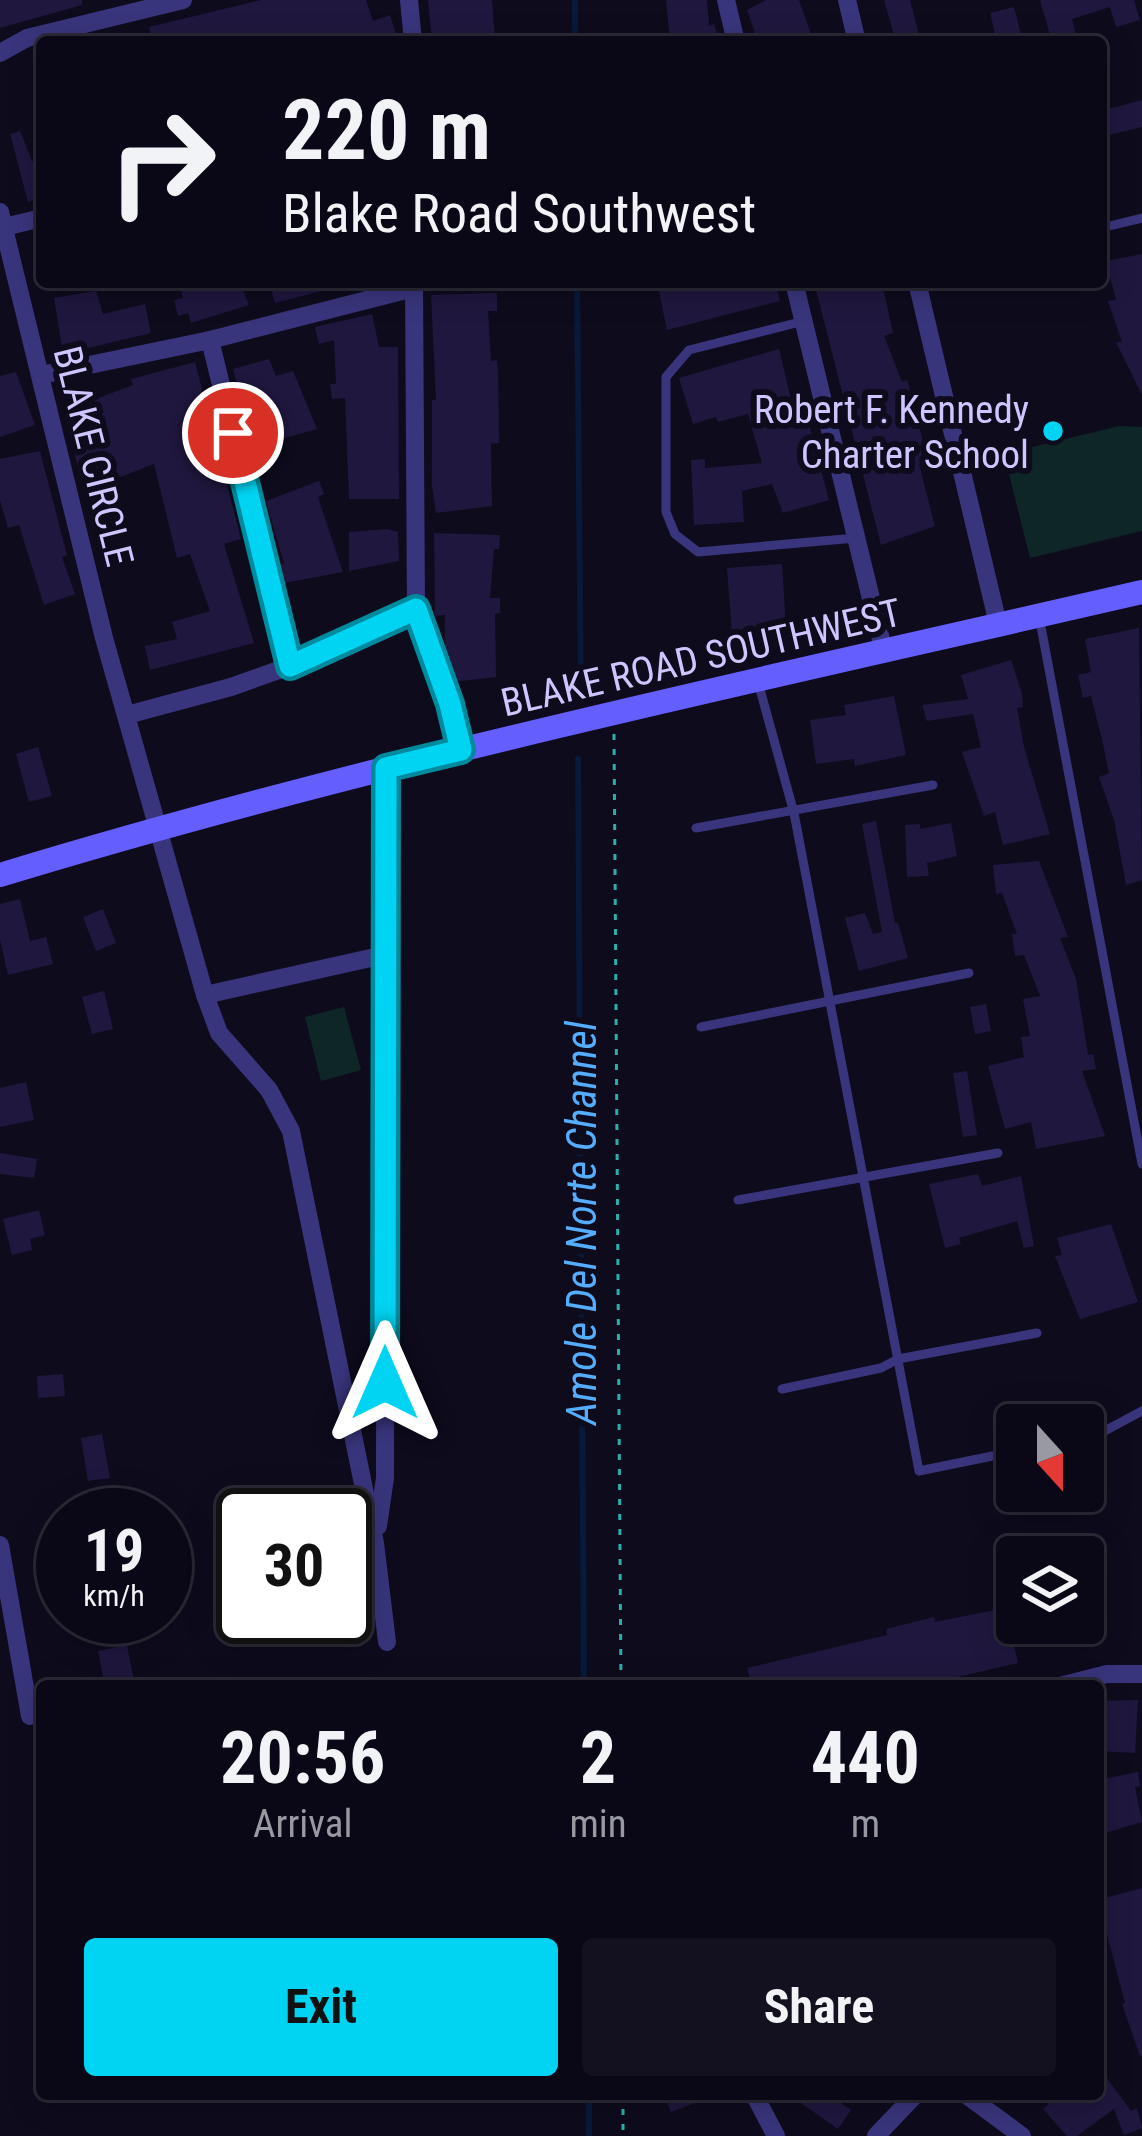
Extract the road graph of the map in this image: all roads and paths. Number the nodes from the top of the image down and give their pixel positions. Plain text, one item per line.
1 (183, 0) edge
2 (410, 0) edge
3 (726, 0) edge
4 (847, 0) edge
5 (413, 36) edge
6 (735, 36) edge
7 (856, 36) edge
8 (0, 52) edge
9 (36, 218) edge
10 (1142, 218) edge
11 (2, 220) edge
12 (1107, 227) edge
13 (404, 288) edge
14 (415, 288) edge
15 (796, 288) edge
16 (918, 288) edge
17 (804, 321) junction
18 (210, 340) junction
19 (41, 375) junction
20 (856, 538) junction
21 (1142, 592) edge
22 (416, 609) junction
23 (1040, 616) junction
24 (998, 624) junction
25 (884, 652) junction
26 (290, 666) junction
27 (758, 682) junction
28 (128, 715) junction
29 (610, 715) junction
30 (461, 750) junction
31 (386, 768) junction
32 (933, 785) dead end
33 (794, 813) junction
34 (160, 826) junction
35 (695, 828) dead end
36 (0, 875) edge
37 (384, 955) junction
38 (969, 973) dead end
39 (205, 995) junction
40 (829, 1001) junction
41 (701, 1027) dead end
42 (998, 1153) dead end
43 (1142, 1164) edge
44 (861, 1177) junction
45 (738, 1201) dead end
46 (1037, 1333) dead end
47 (898, 1359) junction
48 (782, 1389) dead end
49 (1142, 1411) edge
50 (1104, 1431) edge
51 (996, 1454) edge
52 (375, 1543) junction
53 (0, 1545) edge
54 (388, 1642) dead end
55 (1142, 1674) edge
56 (621, 1680) edge
57 (1084, 1680) edge
58 (30, 1716) dead end
59 (623, 2100) edge
60 (757, 2100) edge
61 (910, 2100) edge
62 (973, 2100) edge
63 (623, 2136) edge
64 (776, 2136) edge
65 (876, 2136) edge
66 (1022, 2136) edge

1 - 8 street
2 - 5 street
3 - 6 street
4 - 7 street
9 - 11 street
10 - 12 lane
11 - 19 street, BLAKE CIRCLE
13 - 18 street
14 - 22 street
15 - 17 street
16 - 24 street
17 - 20 street
17 - 20 lane
18 - 19 street
18 - 26 street
19 - 28 street, BLAKE CIRCLE
20 - 25 street
21 - 23 main road, BLAKE ROAD SOUTHWEST
22 - 26 street
22 - 30 street
23 - 24 main road, BLAKE ROAD SOUTHWEST
23 - 43 lane
24 - 25 main road, BLAKE ROAD SOUTHWEST
25 - 27 main road, BLAKE ROAD SOUTHWEST
26 - 28 street
27 - 29 main road, BLAKE ROAD SOUTHWEST
27 - 33 lane
28 - 34 street, BLAKE CIRCLE
29 - 30 main road, BLAKE ROAD SOUTHWEST
29 - 56 path
30 - 31 main road, BLAKE ROAD SOUTHWEST
31 - 34 main road, BLAKE ROAD SOUTHWEST
31 - 37 street
32 - 33 lane
33 - 35 lane
33 - 40 lane
34 - 36 main road, BLAKE ROAD SOUTHWEST
34 - 39 street, BLAKE CIRCLE
37 - 39 street
37 - 52 street
38 - 40 lane
39 - 52 street, BLAKE CIRCLE
40 - 41 lane
40 - 44 lane
42 - 44 lane
44 - 45 lane
44 - 47 lane
46 - 47 lane
47 - 48 lane
47 - 51 lane
49 - 50 lane
52 - 54 street
53 - 58 street
55 - 57 street
59 - 63 path
60 - 64 street
61 - 65 street
62 - 66 street

